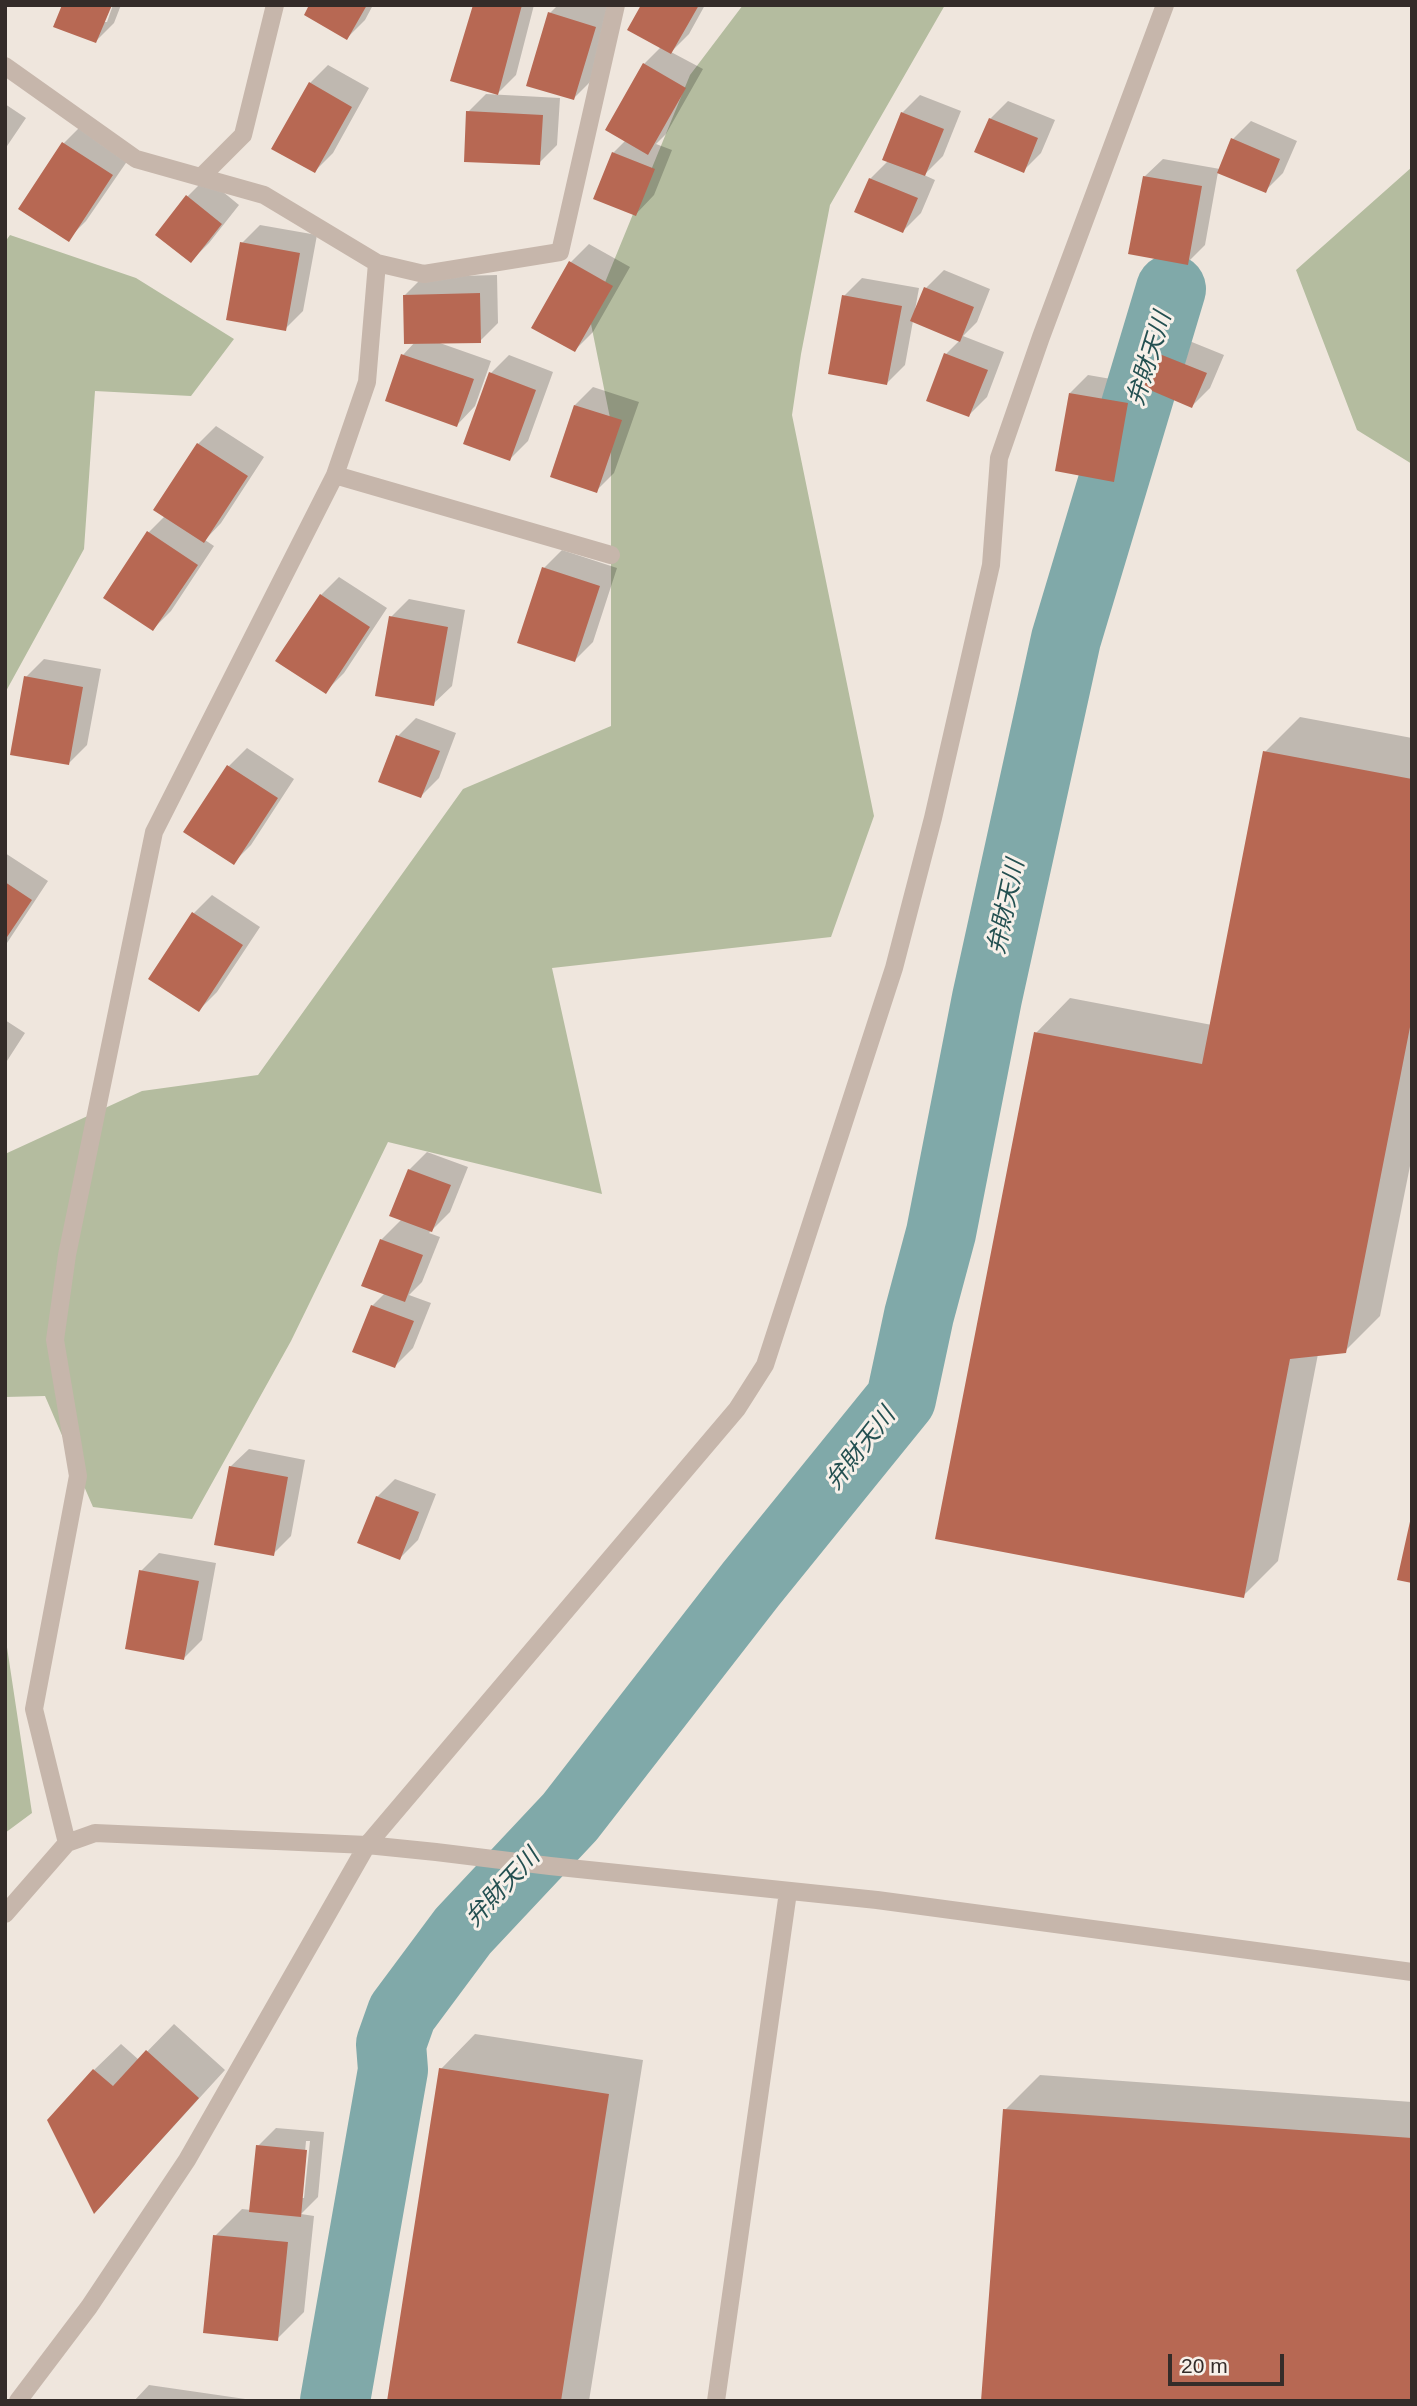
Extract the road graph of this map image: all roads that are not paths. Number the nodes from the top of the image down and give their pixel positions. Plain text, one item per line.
1 (275, 5) edge
2 (616, 5) edge
3 (1165, 5) edge
4 (5, 66) edge
5 (201, 177) junction
6 (377, 263) junction
7 (335, 475) junction
8 (611, 555) dead end
9 (67, 1843) junction
10 (367, 1845) junction
11 (788, 1892) junction
12 (5, 1914) edge
13 (1412, 1972) edge
14 (18, 2401) edge
15 (716, 2401) edge

1 - 5 street
2 - 6 street
3 - 10 street
4 - 5 street
5 - 6 street
6 - 7 street
7 - 8 street
7 - 9 street
9 - 10 street
9 - 12 street
10 - 11 street
10 - 14 street
11 - 13 street
11 - 15 street

